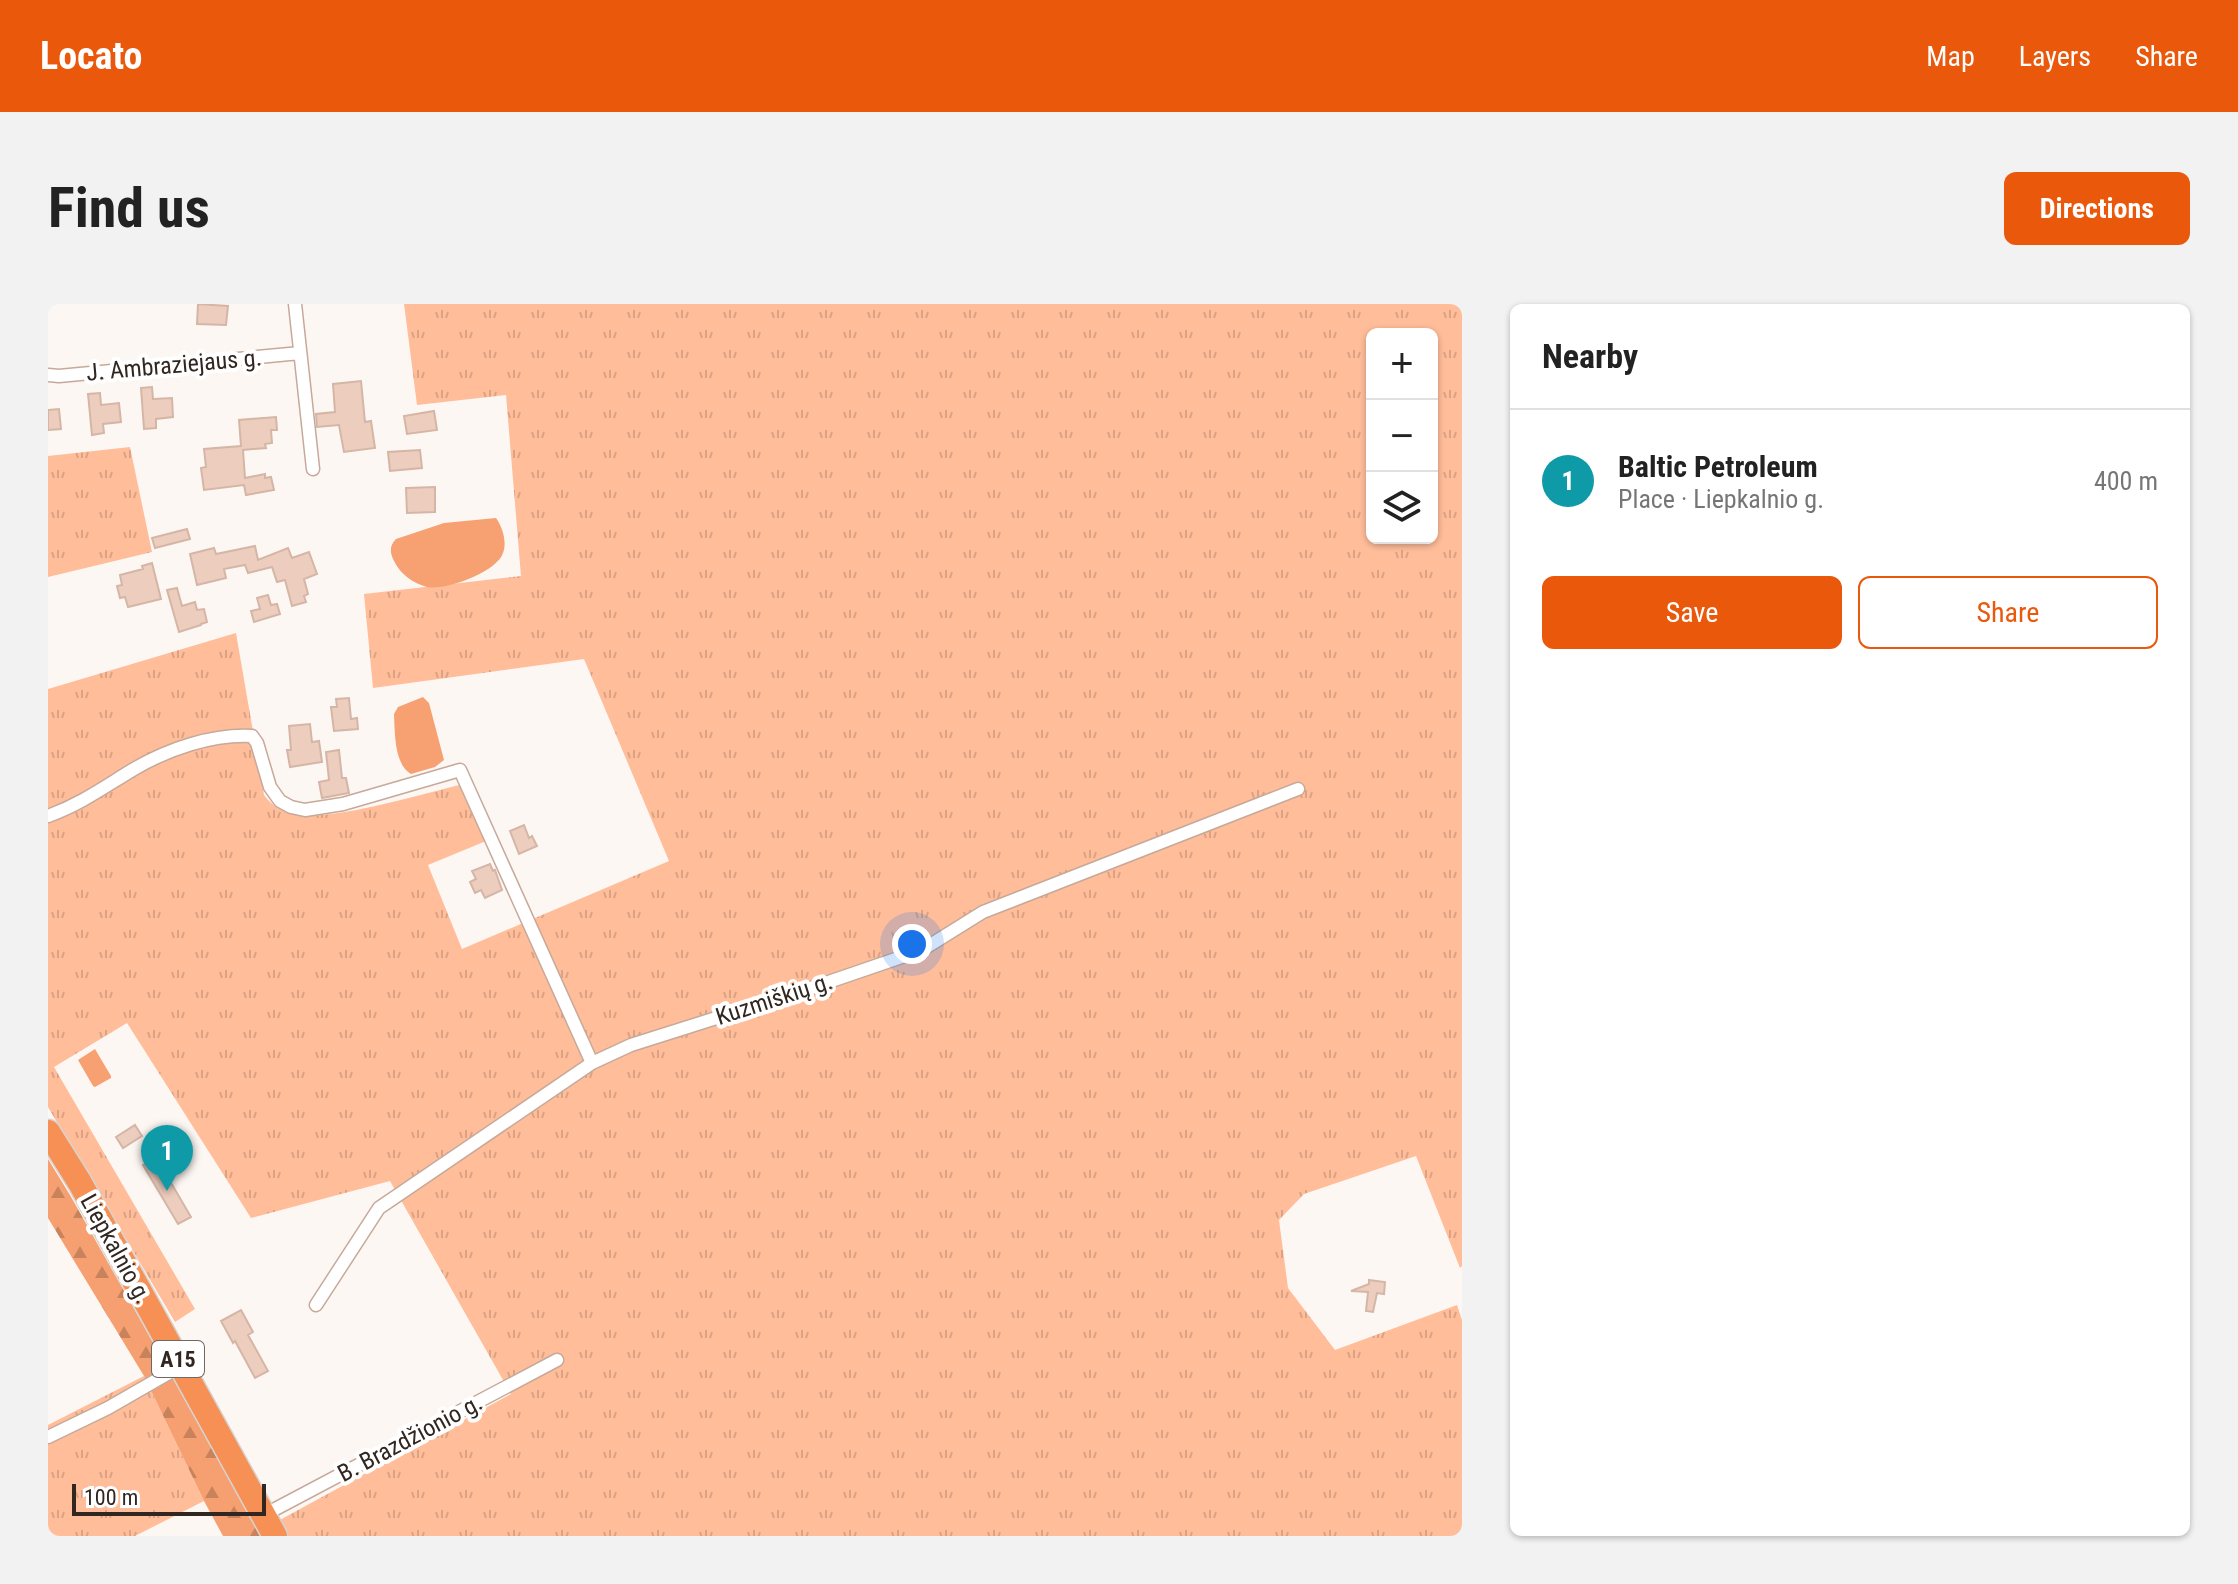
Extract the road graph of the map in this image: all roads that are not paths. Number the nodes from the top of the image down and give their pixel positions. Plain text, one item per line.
1 (295, 304) edge
2 (300, 353) junction
3 (48, 375) edge
4 (313, 469) dead end
5 (1298, 789) dead end
6 (48, 816) edge
7 (592, 1063) junction
8 (48, 1132) edge
9 (316, 1305) dead end
10 (557, 1360) dead end
11 (181, 1366) junction
12 (48, 1437) edge
13 (269, 1526) edge

1 - 2 street
2 - 3 street, J. Ambraziejaus g.
2 - 4 street
5 - 7 street, Kuzmiškių g.
6 - 7 street
7 - 9 street, Kuzmiškių g.
8 - 11 highway, Liepkalnio g. / A15
10 - 13 street, B. Brazdžionio g.
11 - 12 street
11 - 13 highway, Liepkalnio g. / A15

